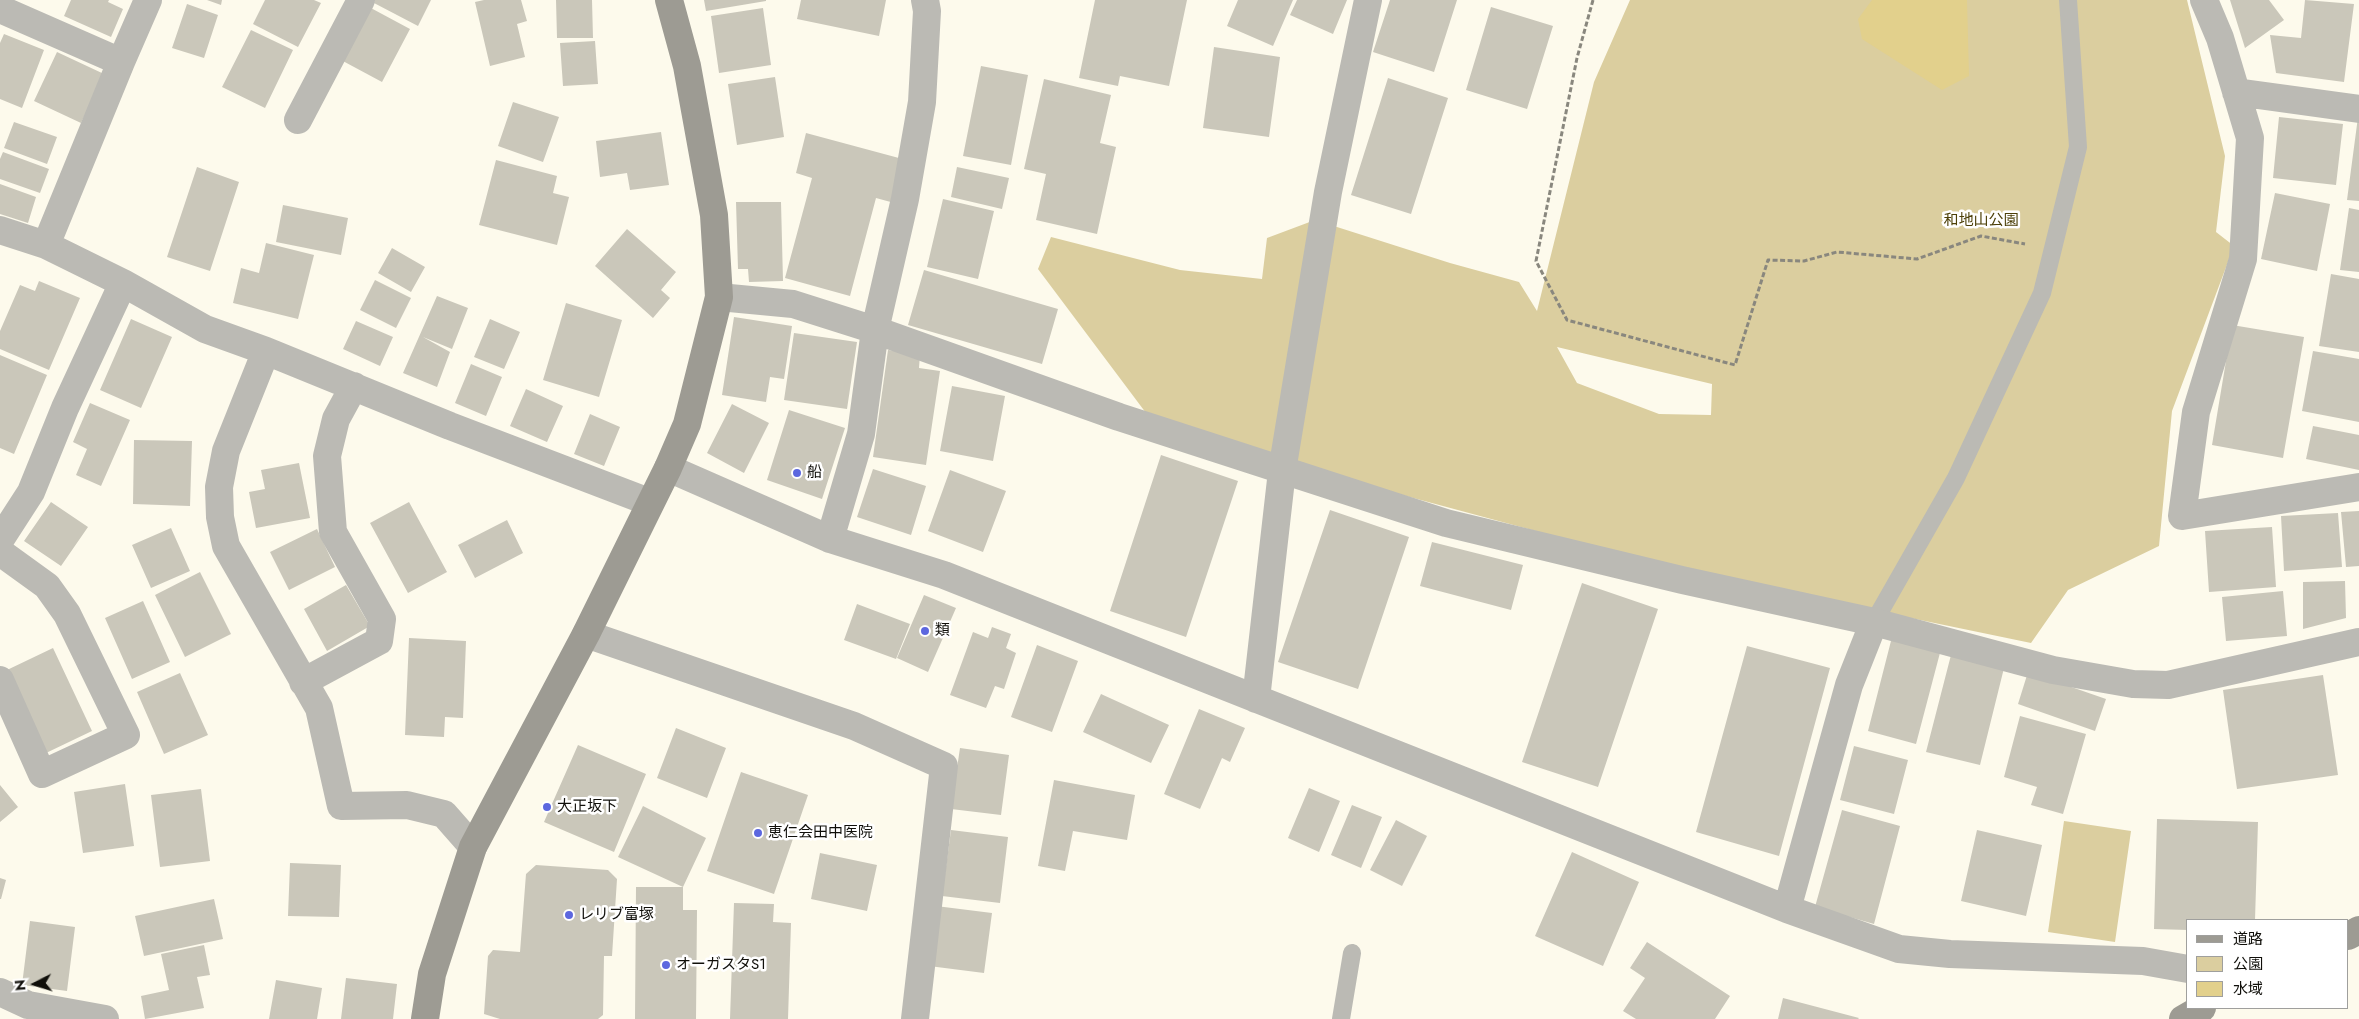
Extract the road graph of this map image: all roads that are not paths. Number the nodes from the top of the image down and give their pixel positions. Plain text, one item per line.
1 (148, 0) edge
2 (360, 0) edge
3 (670, 0) edge
4 (925, 0) edge
5 (1368, 0) edge
6 (2068, 0) edge
7 (2204, 0) edge
8 (0, 9) edge
9 (121, 62) junction
10 (2236, 92) junction
11 (2359, 109) edge
12 (298, 120) dead end
13 (0, 230) edge
14 (46, 246) junction
15 (123, 283) junction
16 (719, 297) junction
17 (875, 330) junction
18 (266, 351) junction
19 (354, 386) junction
20 (668, 468) junction
21 (1282, 471) junction
22 (2359, 488) edge
23 (649, 502) junction
24 (830, 539) junction
25 (0, 540) edge
26 (0, 552) edge
27 (1874, 622) junction
28 (586, 634) junction
29 (2359, 642) edge
30 (0, 680) edge
31 (304, 682) junction
32 (1256, 699) junction
33 (473, 847) junction
34 (1787, 909) junction
35 (1352, 953) dead end
36 (2186, 969) edge
37 (0, 992) edge
38 (2200, 1009) edge
39 (105, 1019) edge
40 (425, 1019) edge
41 (915, 1019) edge
42 (1340, 1019) edge
43 (2183, 1019) edge

1 - 9 street
2 - 12 street
3 - 16 street
4 - 17 street
5 - 21 street
6 - 27 lane
7 - 10 street
8 - 9 street
9 - 14 street
10 - 11 street
10 - 22 street
13 - 14 street
14 - 15 street
15 - 18 street
15 - 25 street
16 - 17 street
16 - 20 street
17 - 21 street
17 - 24 street
18 - 19 street
18 - 31 street
19 - 23 street
19 - 31 street
20 - 23 street
20 - 24 street
21 - 27 street
21 - 32 street
23 - 28 street
24 - 32 street
26 - 30 street
27 - 29 street
27 - 34 street
28 - 33 street
28 - 41 street
31 - 33 street
32 - 34 street
33 - 40 street
34 - 36 street
35 - 42 lane
37 - 39 street
38 - 43 street

